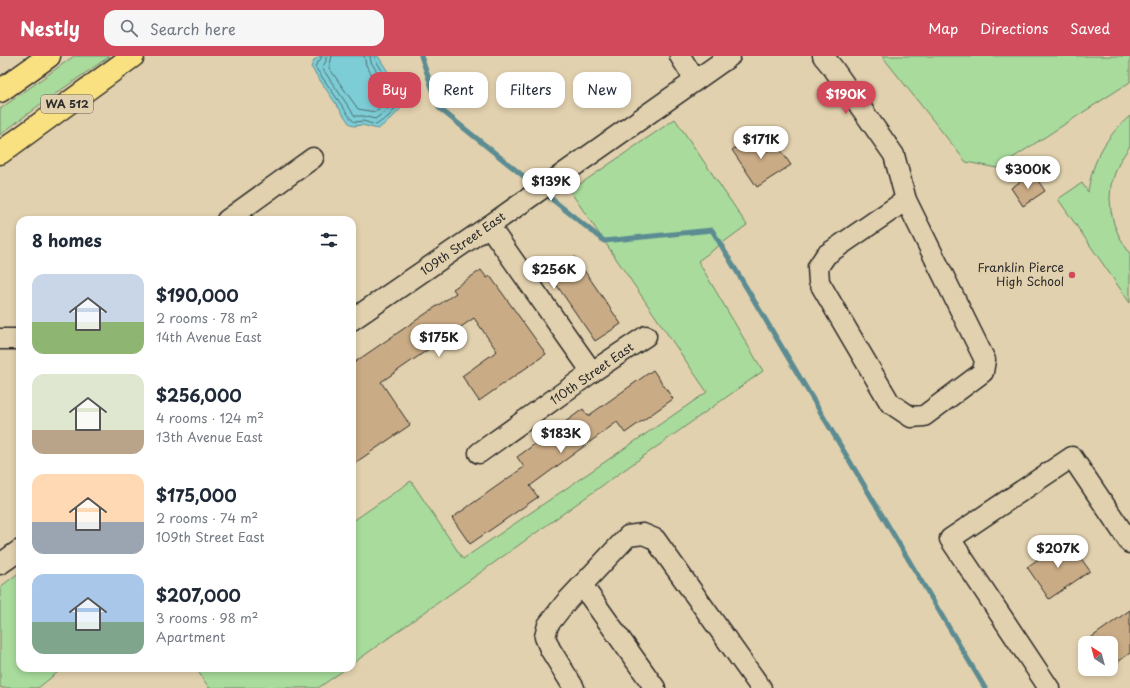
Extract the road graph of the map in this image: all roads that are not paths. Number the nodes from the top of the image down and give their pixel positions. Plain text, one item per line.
1 (49, 56) edge
2 (133, 56) edge
3 (680, 56) edge
4 (730, 56) edge
5 (823, 56) edge
6 (695, 80) junction
7 (0, 91) edge
8 (0, 153) edge
9 (313, 158) dead end
10 (906, 200) junction
11 (233, 216) edge
12 (489, 226) junction
13 (356, 317) edge
14 (646, 336) dead end
15 (0, 339) edge
16 (16, 339) edge
17 (592, 372) junction
18 (479, 453) dead end
19 (1130, 544) edge
20 (16, 553) edge
21 (0, 564) edge
22 (582, 585) junction
23 (574, 688) edge
24 (655, 688) edge
25 (761, 688) edge
26 (1050, 688) edge

1 - 7 highway
2 - 8 highway, WA 512
3 - 6 street
4 - 6 street, 109th Street East
5 - 10 street
6 - 12 street, 109th Street East
9 - 11 street
10 - 10 street
12 - 13 street, 109th Street East
12 - 17 street
14 - 17 street, 110th Street East
15 - 16 street
17 - 18 street, 110th Street East
19 - 26 street
20 - 21 street
22 - 23 street
22 - 24 street
22 - 25 street

